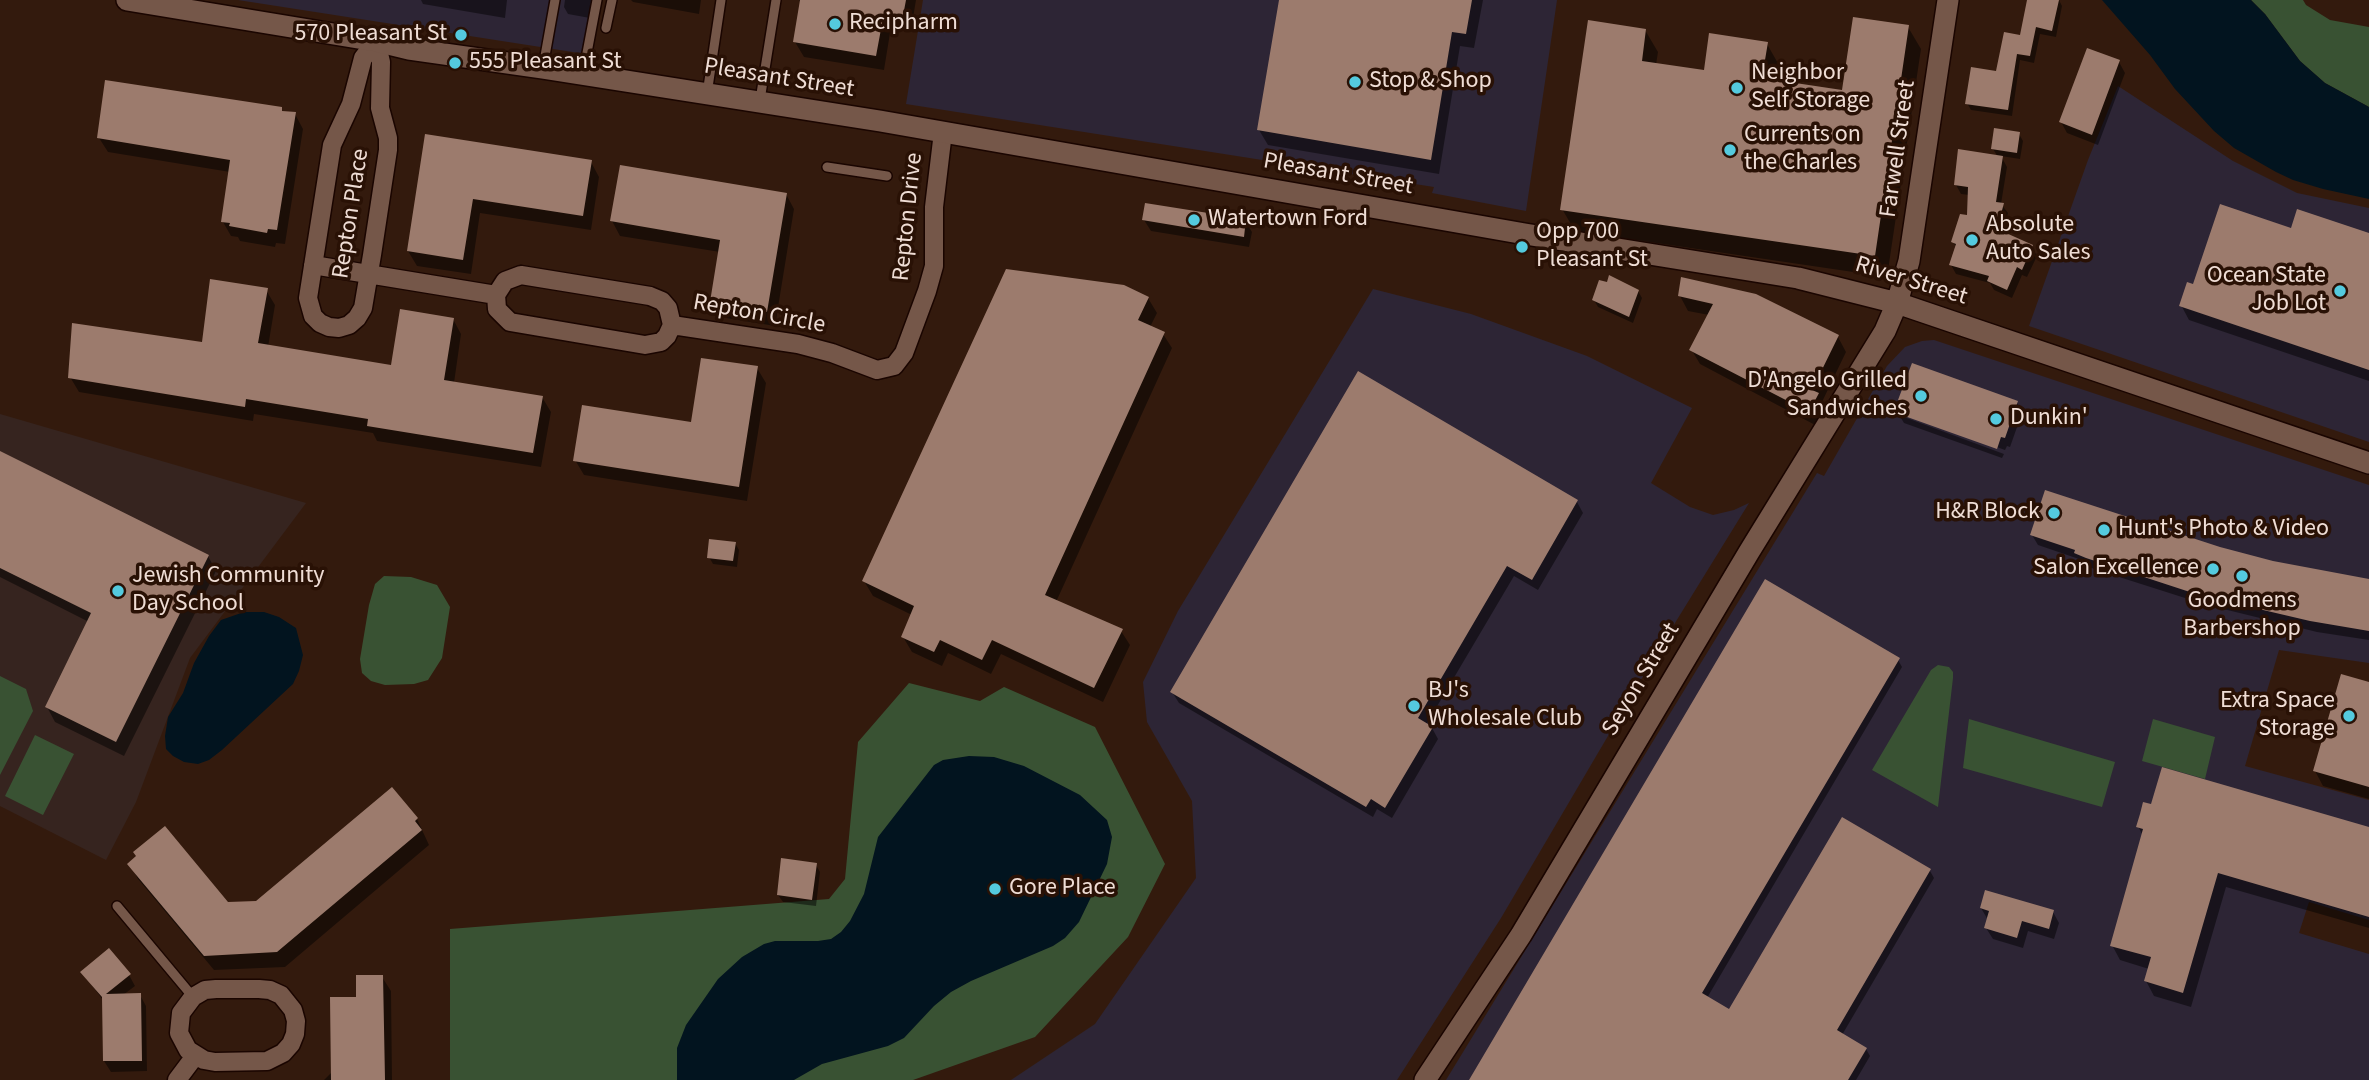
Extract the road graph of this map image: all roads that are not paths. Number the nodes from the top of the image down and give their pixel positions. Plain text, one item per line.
1 (127, 0) edge
2 (555, 0) edge
3 (597, 0) edge
4 (612, 0) edge
5 (721, 0) edge
6 (776, 0) edge
7 (1948, 0) edge
8 (606, 28) dead end
9 (376, 41) junction
10 (543, 68) junction
11 (583, 74) junction
12 (707, 94) junction
13 (760, 102) junction
14 (943, 132) junction
15 (827, 167) dead end
16 (887, 176) dead end
17 (1421, 216) joint
18 (313, 265) junction
19 (369, 274) junction
20 (496, 295) junction
21 (1897, 303) junction
22 (672, 325) junction
23 (877, 370) joint
24 (2369, 463) edge
25 (117, 906) dead end
26 (193, 997) junction
27 (195, 1056) junction
28 (177, 1080) edge
29 (1425, 1080) edge

1 - 9 street, Pleasant Street
2 - 10 lane
3 - 11 lane
4 - 8 lane
5 - 12 lane
6 - 13 lane
7 - 21 street, Farwell Street
9 - 10 street, Pleasant Street
9 - 18 street, Repton Place
9 - 19 street, Repton Place
10 - 11 street, Pleasant Street
11 - 12 street, Pleasant Street
12 - 13 street, Pleasant Street
13 - 14 street, Pleasant Street
14 - 17 street, Pleasant Street
14 - 23 street, Repton Drive
15 - 16 lane
17 - 21 street, River Street
18 - 19 street
18 - 19 street, Repton Place
19 - 20 street
20 - 22 street, Repton Circle
20 - 22 street, Repton Circle
21 - 24 street, River Street
21 - 29 street, Seyon Street
22 - 23 street, Repton Circle
25 - 26 lane
26 - 27 street
26 - 27 street
27 - 28 street

